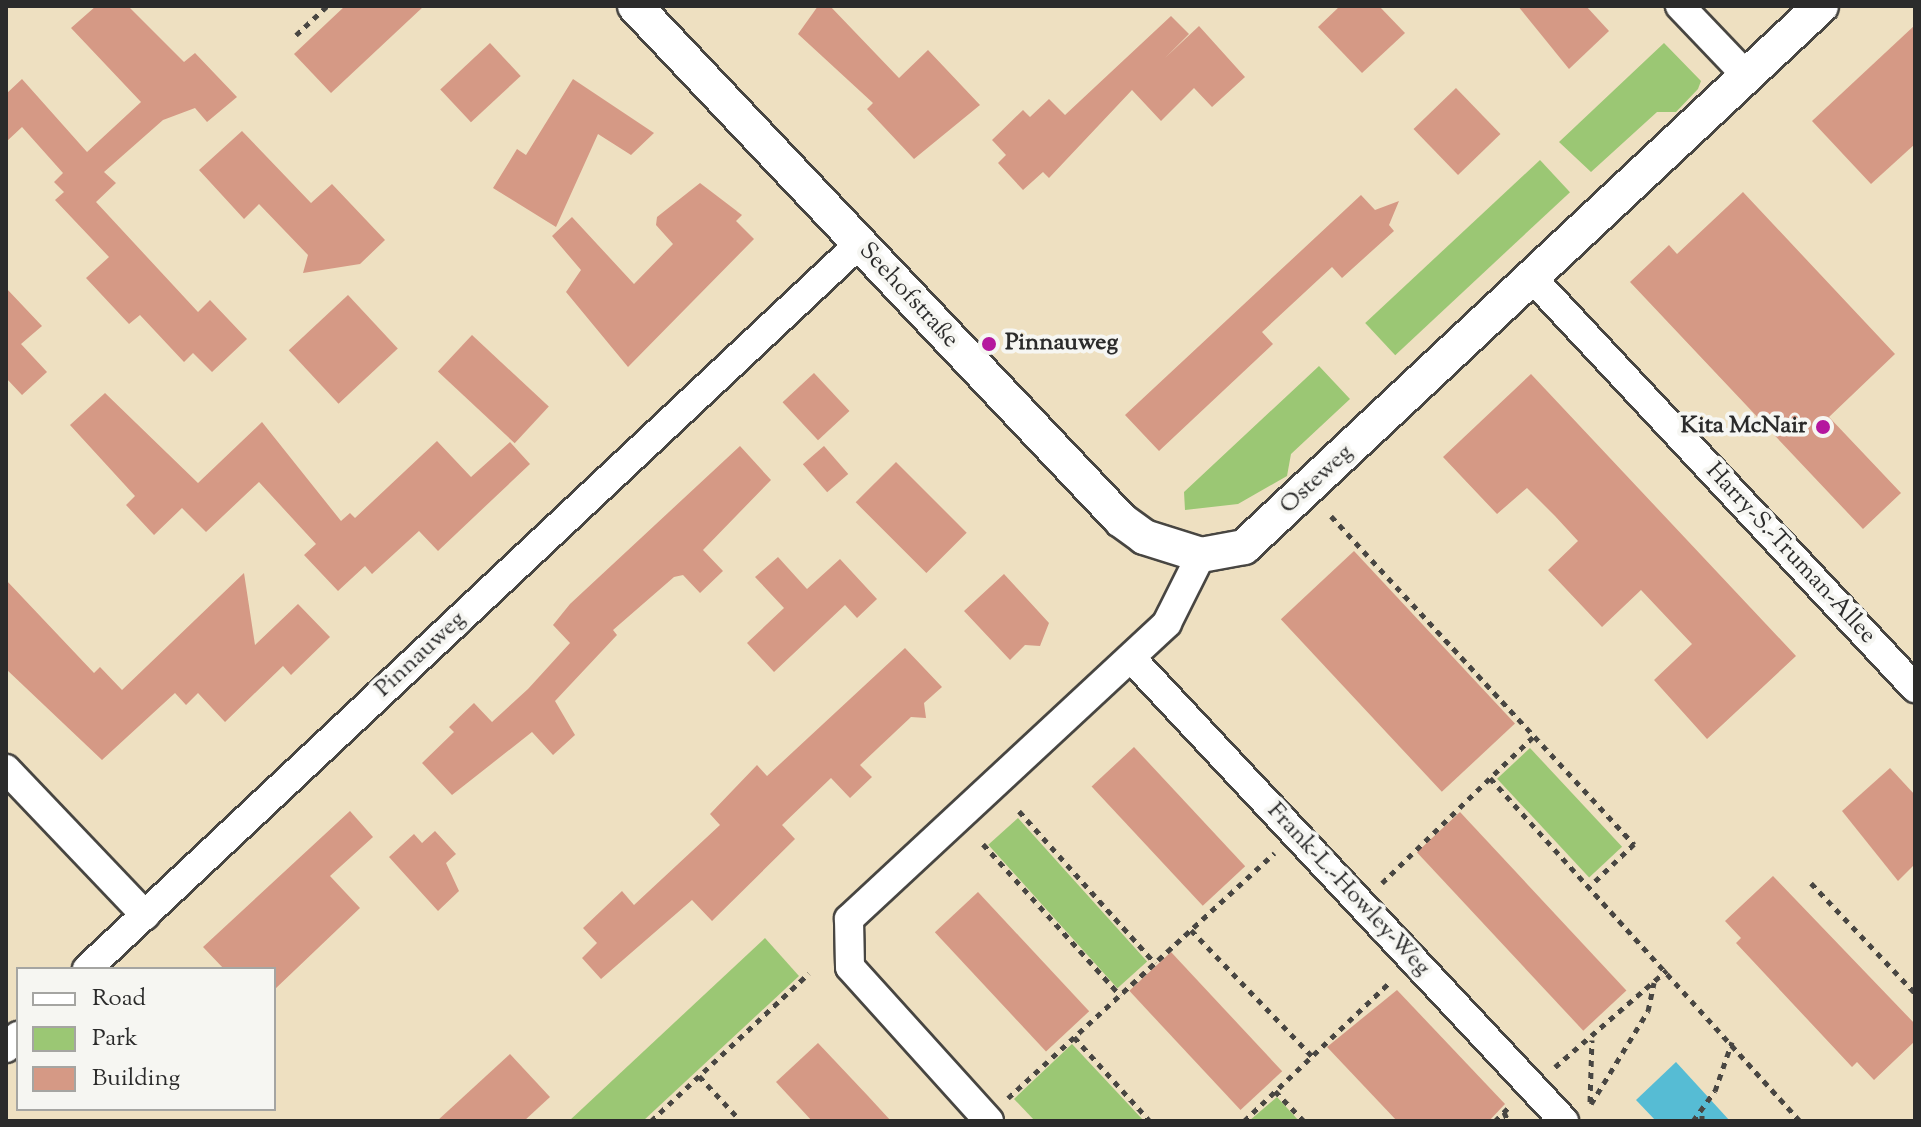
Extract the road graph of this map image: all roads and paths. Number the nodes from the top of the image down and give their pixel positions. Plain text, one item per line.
1 (327, 6) edge
2 (635, 6) edge
3 (1680, 6) edge
4 (1821, 6) edge
5 (296, 35) dead end
6 (1746, 75) junction
7 (859, 244) junction
8 (1533, 279) junction
9 (1331, 516) dead end
10 (1201, 555) junction
11 (1131, 658) junction
12 (1915, 688) edge
13 (1533, 737) junction
14 (6, 769) edge
15 (1490, 778) junction
16 (1019, 811) dead end
17 (1295, 834) junction
18 (983, 844) dead end
19 (1811, 883) dead end
20 (1590, 886) junction
21 (1361, 903) junction
22 (145, 915) junction
23 (1191, 930) junction
24 (1413, 959) junction
25 (1155, 963) junction
26 (89, 967) edge
27 (1667, 970) junction
28 (809, 973) dead end
29 (1654, 982) junction
30 (1915, 993) edge
31 (1120, 995) junction
32 (1074, 1037) junction
33 (1592, 1039) junction
34 (1733, 1041) junction
35 (1312, 1056) junction
36 (699, 1076) junction
37 (1531, 1086) junction
38 (1275, 1091) junction
39 (1007, 1099) dead end
40 (1590, 1107) junction
41 (1702, 1108) junction
42 (1504, 1112) dead end
43 (651, 1121) edge
44 (741, 1121) edge
45 (989, 1121) edge
46 (1150, 1121) edge
47 (1244, 1121) edge
48 (1304, 1121) edge
49 (1508, 1121) edge
50 (1564, 1121) edge
51 (1585, 1121) edge
52 (1693, 1121) edge
53 (1702, 1121) edge
54 (1800, 1121) edge

1 - 5 path
2 - 7 street, Seehofstraße
3 - 6 street
4 - 6 street, Osteweg
6 - 8 street, Osteweg
7 - 10 street, Seehofstraße
7 - 22 street, Pinnauweg
8 - 10 street, Osteweg
8 - 12 street, Harry-S.-Truman-Allee
9 - 13 path, Osteweg
10 - 11 street
11 - 17 street, Frank-L.-Howley-Weg
11 - 45 street
13 - 15 path
13 - 20 path, Osteweg
14 - 22 street
15 - 20 path
15 - 21 path
16 - 25 path
17 - 21 street, Frank-L.-Howley-Weg
17 - 23 path
18 - 31 path
19 - 30 path
20 - 27 path
21 - 24 street, Frank-L.-Howley-Weg
22 - 26 street, Pinnauweg
23 - 25 path
23 - 35 path
24 - 35 path
24 - 37 street, Frank-L.-Howley-Weg
25 - 31 path
27 - 29 path
27 - 34 path
28 - 36 path
29 - 33 path
29 - 40 path
31 - 32 path
32 - 39 path
32 - 46 path
33 - 37 path
33 - 40 path
34 - 41 path
34 - 54 path
35 - 38 path
36 - 43 path
36 - 44 path
37 - 50 street, Frank-L.-Howley-Weg
38 - 47 path
38 - 48 path
40 - 51 path
41 - 52 path
41 - 53 path
42 - 49 path

